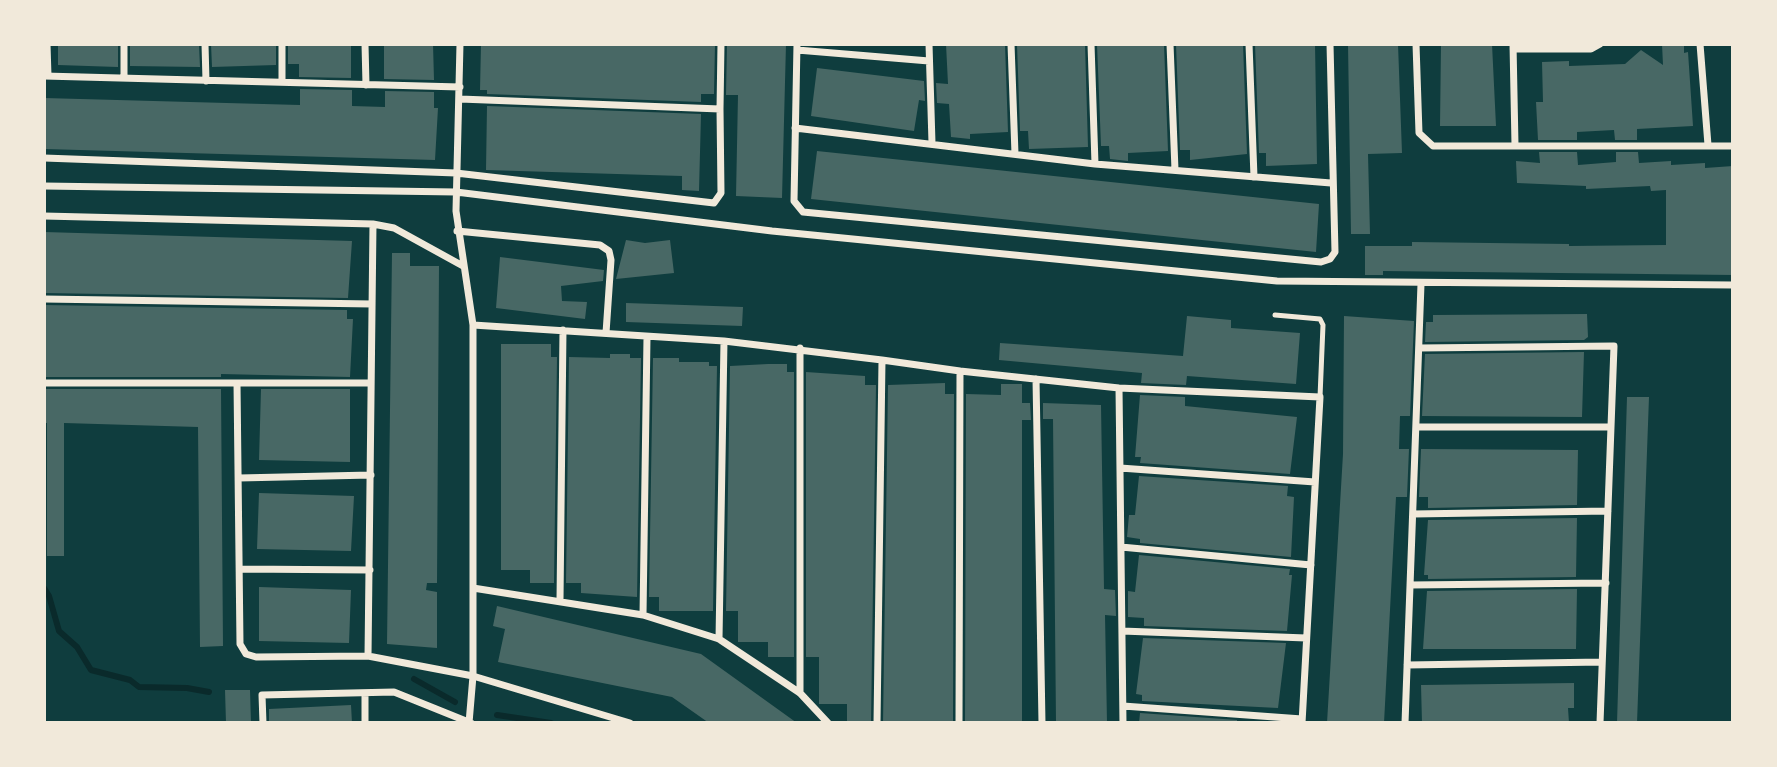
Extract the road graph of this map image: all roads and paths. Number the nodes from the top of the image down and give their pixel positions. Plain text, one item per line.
1 (47, 44) edge
2 (124, 44) edge
3 (205, 44) edge
4 (282, 44) edge
5 (365, 44) edge
6 (460, 44) edge
7 (721, 44) edge
8 (929, 44) edge
9 (1011, 44) edge
10 (1091, 44) edge
11 (1170, 44) edge
12 (1249, 44) edge
13 (1330, 44) edge
14 (1416, 44) edge
15 (1600, 44) edge
16 (1700, 44) edge
17 (1513, 46) edge
18 (797, 47) edge
19 (929, 61) junction
20 (46, 76) edge
21 (124, 78) junction
22 (206, 80) junction
23 (282, 82) junction
24 (366, 85) junction
25 (460, 87) junction
26 (460, 99) junction
27 (720, 109) junction
28 (795, 128) junction
29 (932, 144) junction
30 (1515, 145) junction
31 (1708, 145) junction
32 (1733, 145) edge
33 (1016, 154) junction
34 (44, 158) edge
35 (1095, 164) junction
36 (1175, 170) junction
37 (456, 173) junction
38 (1254, 177) junction
39 (1331, 183) junction
40 (44, 186) edge
41 (456, 193) junction
42 (44, 216) edge
43 (373, 224) junction
44 (457, 231) junction
45 (463, 266) junction
46 (1422, 285) junction
47 (1733, 285) edge
48 (44, 299) edge
49 (372, 304) junction
50 (1275, 315) dead end
51 (473, 325) junction
52 (563, 330) junction
53 (606, 333) junction
54 (647, 337) junction
55 (724, 341) junction
56 (800, 348) junction
57 (1419, 348) junction
58 (881, 360) junction
59 (960, 371) junction
60 (1036, 379) junction
61 (44, 383) edge
62 (237, 383) junction
63 (371, 383) junction
64 (1119, 388) junction
65 (1320, 397) junction
66 (1611, 426) junction
67 (1416, 427) junction
68 (1120, 468) junction
69 (371, 475) junction
70 (239, 478) junction
71 (1315, 482) junction
72 (1608, 511) junction
73 (1413, 514) junction
74 (1121, 547) junction
75 (1311, 565) junction
76 (241, 569) junction
77 (370, 570) junction
78 (1606, 583) junction
79 (1410, 585) junction
80 (473, 589) junction
81 (561, 600) junction
82 (643, 615) junction
83 (1122, 631) junction
84 (1306, 638) junction
85 (719, 639) junction
86 (368, 656) junction
87 (1602, 662) junction
88 (1407, 665) junction
89 (473, 676) junction
90 (365, 693) junction
91 (800, 693) junction
92 (1123, 706) junction
93 (1302, 721) edge
94 (262, 723) edge
95 (365, 723) edge
96 (470, 723) edge
97 (631, 723) edge
98 (828, 723) edge
99 (877, 723) edge
100 (959, 723) edge
101 (1042, 723) edge
102 (1123, 723) edge
103 (1405, 723) edge
104 (1600, 723) edge

1 - 20 street
2 - 21 street
3 - 22 street
4 - 23 street
5 - 24 street
6 - 25 street
7 - 27 street
8 - 19 street
9 - 33 street
10 - 35 street
11 - 36 street
12 - 38 street
13 - 39 street
14 - 30 street
15 - 17 street
16 - 31 street
17 - 30 street
18 - 19 street
18 - 28 street
19 - 29 street
20 - 21 street
21 - 22 street
22 - 23 street
23 - 24 street
24 - 25 street
25 - 26 street
26 - 27 street
26 - 37 street
27 - 37 street
28 - 29 street
28 - 39 street
29 - 33 street
30 - 31 street
31 - 32 street
33 - 35 street
34 - 37 street
35 - 36 street
36 - 38 street
37 - 41 street
38 - 39 street
40 - 41 street
41 - 44 street
41 - 46 street
42 - 43 street
43 - 45 street
43 - 49 street
44 - 45 street
44 - 53 street
45 - 51 street
46 - 47 street
46 - 57 street
48 - 49 street
49 - 63 street
50 - 65 lane
51 - 52 street
51 - 80 street
52 - 53 street
52 - 81 street
53 - 54 street
54 - 55 street
54 - 82 street
55 - 56 street
55 - 85 street
56 - 58 street
56 - 91 street
57 - 66 street
57 - 67 street
58 - 59 street
58 - 99 street
59 - 60 street
59 - 100 street
60 - 64 street
60 - 101 street
61 - 62 street
62 - 63 street
62 - 70 street
63 - 69 street
64 - 65 street
64 - 68 street
65 - 71 street
66 - 67 street
66 - 72 street
67 - 73 street
68 - 71 street
68 - 74 street
69 - 70 street
69 - 77 street
70 - 76 street
71 - 75 street
72 - 73 street
72 - 78 street
73 - 79 street
74 - 75 street
74 - 83 street
75 - 84 street
76 - 77 street
76 - 86 street
77 - 86 street
78 - 79 street
78 - 87 street
79 - 88 street
80 - 81 street
80 - 89 street
81 - 82 street
82 - 85 street
83 - 84 street
83 - 92 street
84 - 93 street
85 - 91 street
86 - 89 street
87 - 88 street
87 - 104 street
88 - 103 street
89 - 96 street
89 - 97 street
90 - 94 street
90 - 95 street
90 - 96 street
91 - 98 street
92 - 93 street
92 - 102 street

